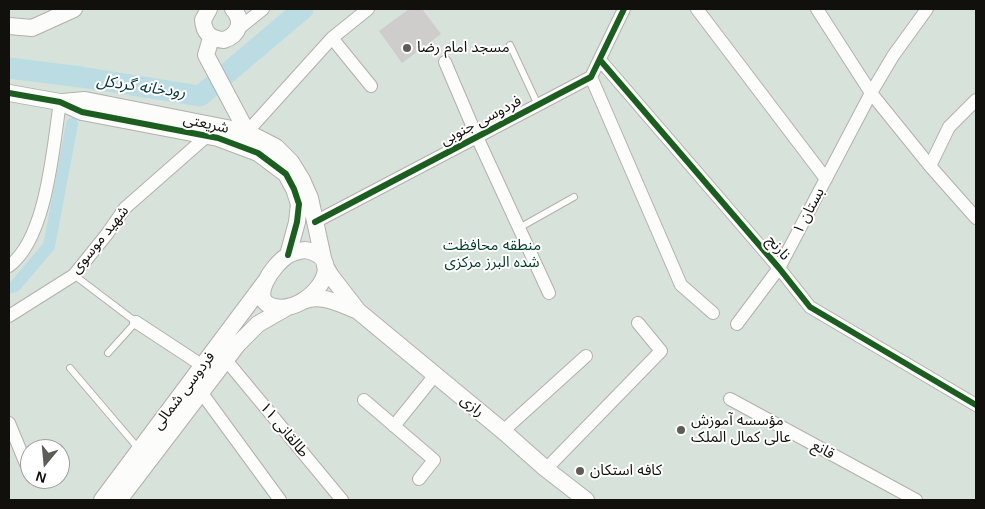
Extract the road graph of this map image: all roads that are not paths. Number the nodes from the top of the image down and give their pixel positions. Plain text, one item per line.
1 (74, 9) edge
2 (209, 9) edge
3 (234, 9) edge
4 (263, 9) edge
5 (368, 9) edge
6 (624, 9) edge
7 (698, 9) edge
8 (817, 9) edge
9 (927, 9) edge
10 (9, 26) edge
11 (238, 28) junction
12 (212, 38) junction
13 (332, 38) junction
14 (510, 44) dead end
15 (600, 60) junction
16 (445, 62) dead end
17 (591, 77) junction
18 (371, 86) dead end
19 (871, 92) junction
20 (9, 93) edge
21 (976, 100) edge
22 (60, 102) junction
23 (538, 105) junction
24 (246, 132) junction
25 (206, 136) junction
26 (477, 137) junction
27 (930, 166) junction
28 (826, 179) junction
29 (574, 197) dead end
30 (976, 218) edge
31 (315, 222) junction
32 (518, 228) junction
33 (288, 255) junction
34 (324, 262) junction
35 (9, 266) edge
36 (779, 268) junction
37 (74, 275) junction
38 (265, 282) junction
39 (548, 293) dead end
40 (291, 306) junction
41 (358, 311) junction
42 (713, 313) dead end
43 (9, 316) edge
44 (136, 322) junction
45 (638, 323) dead end
46 (737, 324) dead end
47 (108, 353) dead end
48 (586, 356) dead end
49 (226, 360) junction
50 (203, 366) junction
51 (70, 368) dead end
52 (435, 375) junction
53 (201, 392) junction
54 (730, 399) dead end
55 (364, 400) dead end
56 (976, 405) edge
57 (9, 423) edge
58 (394, 426) junction
59 (503, 431) junction
60 (139, 449) junction
61 (20, 450) edge
62 (546, 469) junction
63 (419, 479) dead end
64 (102, 500) edge
65 (119, 500) edge
66 (280, 500) edge
67 (342, 500) edge
68 (586, 500) edge
69 (916, 500) edge

1 - 10 street
2 - 12 street
3 - 11 street
4 - 11 street
5 - 13 street
6 - 15 street
7 - 28 street
8 - 19 street
9 - 19 street, بستان ۱
11 - 12 street
12 - 24 street
13 - 18 street
13 - 24 street
14 - 23 lane
15 - 17 street
15 - 36 street, نارنج
16 - 26 street
17 - 23 street, فردوسی جنوبی
17 - 42 street
19 - 27 street
19 - 28 street, بستان ۱
20 - 22 street
21 - 27 street
22 - 24 street, شریعتی
22 - 25 street, شریعتی
22 - 35 street
23 - 26 street, فردوسی جنوبی
24 - 31 street, شریعتی
25 - 33 street, شریعتی
25 - 37 street, شهید موسوی
26 - 31 street, فردوسی جنوبی
26 - 32 street
27 - 30 street
28 - 36 street, بستان ۱
29 - 32 lane
31 - 34 street, شریعتی
32 - 39 street
33 - 34 street
33 - 38 street
34 - 40 street
34 - 41 street
36 - 46 street, بستان ۱
36 - 56 street, نارنج
37 - 43 street, شهید موسوی
37 - 44 lane
38 - 40 street
38 - 50 street, فردوسی شمالی
40 - 41 street
40 - 49 street, فردوسی شمالی
41 - 52 street, رازی
44 - 47 lane
44 - 50 street
45 - 62 street
48 - 59 street
49 - 53 street, فردوسی شمالی
49 - 67 street, طالقانی ۱۱
50 - 60 street, فردوسی شمالی
51 - 60 lane
52 - 58 street
52 - 59 street, رازی
53 - 65 street, فردوسی شمالی
53 - 66 street
54 - 69 street, قانع
55 - 58 street
57 - 61 street
58 - 63 street
59 - 62 street, رازی
60 - 64 street, فردوسی شمالی
62 - 68 street, رازی

